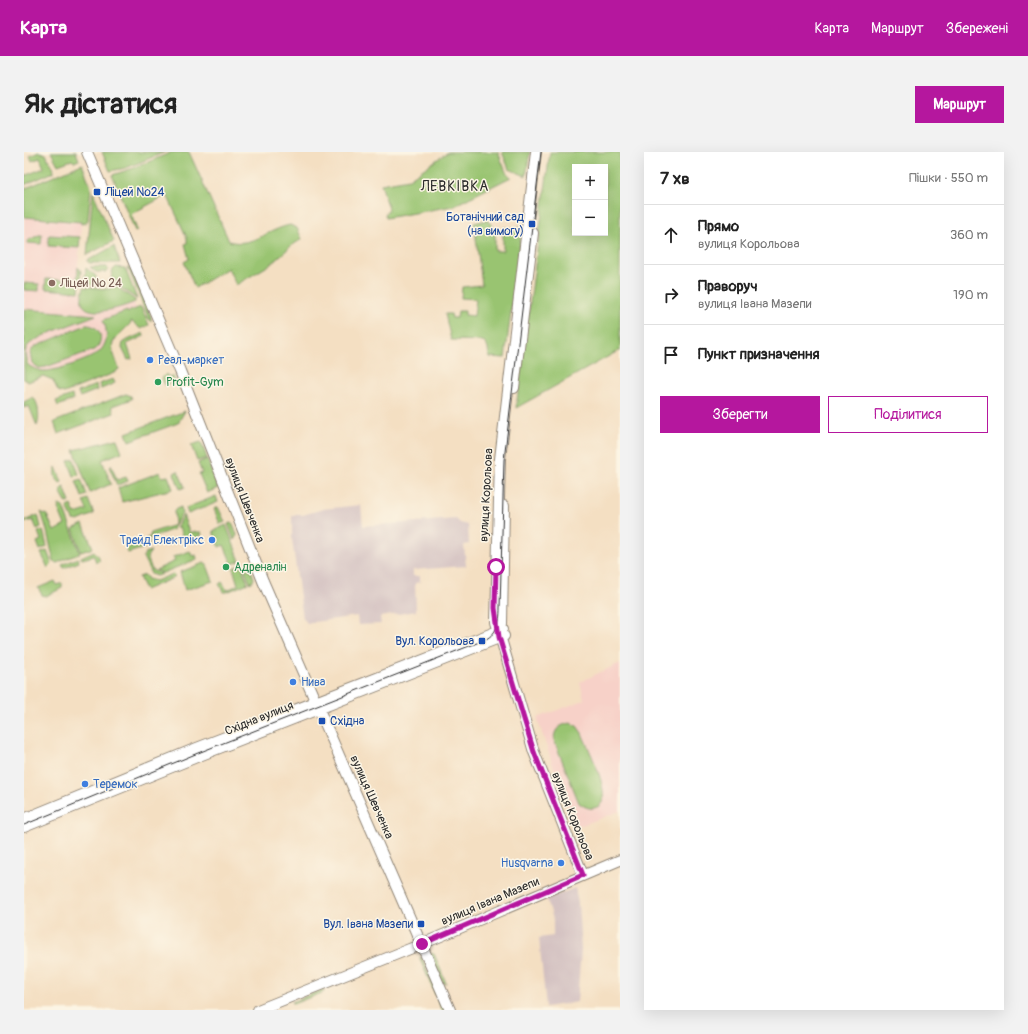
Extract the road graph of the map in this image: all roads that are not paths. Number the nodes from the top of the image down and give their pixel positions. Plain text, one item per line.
1 (87, 152) edge
2 (536, 152) edge
3 (543, 152) edge
4 (501, 633) junction
5 (318, 705) junction
6 (24, 819) edge
7 (24, 827) edge
8 (620, 860) edge
9 (585, 874) junction
10 (422, 944) junction
11 (258, 1010) edge
12 (450, 1010) edge

1 - 5 street, вулиця Шевченка
2 - 4 street, вулиця Корольова
3 - 4 street, вулиця Корольова
4 - 5 street, Східна вулиця
4 - 9 street, вулиця Корольова
5 - 6 street, Східна вулиця
5 - 7 street, Східна вулиця
5 - 10 street, вулиця Шевченка
8 - 9 street, вулиця Івана Мазепи
9 - 10 street, вулиця Івана Мазепи
10 - 11 street, вулиця Івана Мазепи
10 - 12 street, вулиця Шевченка

